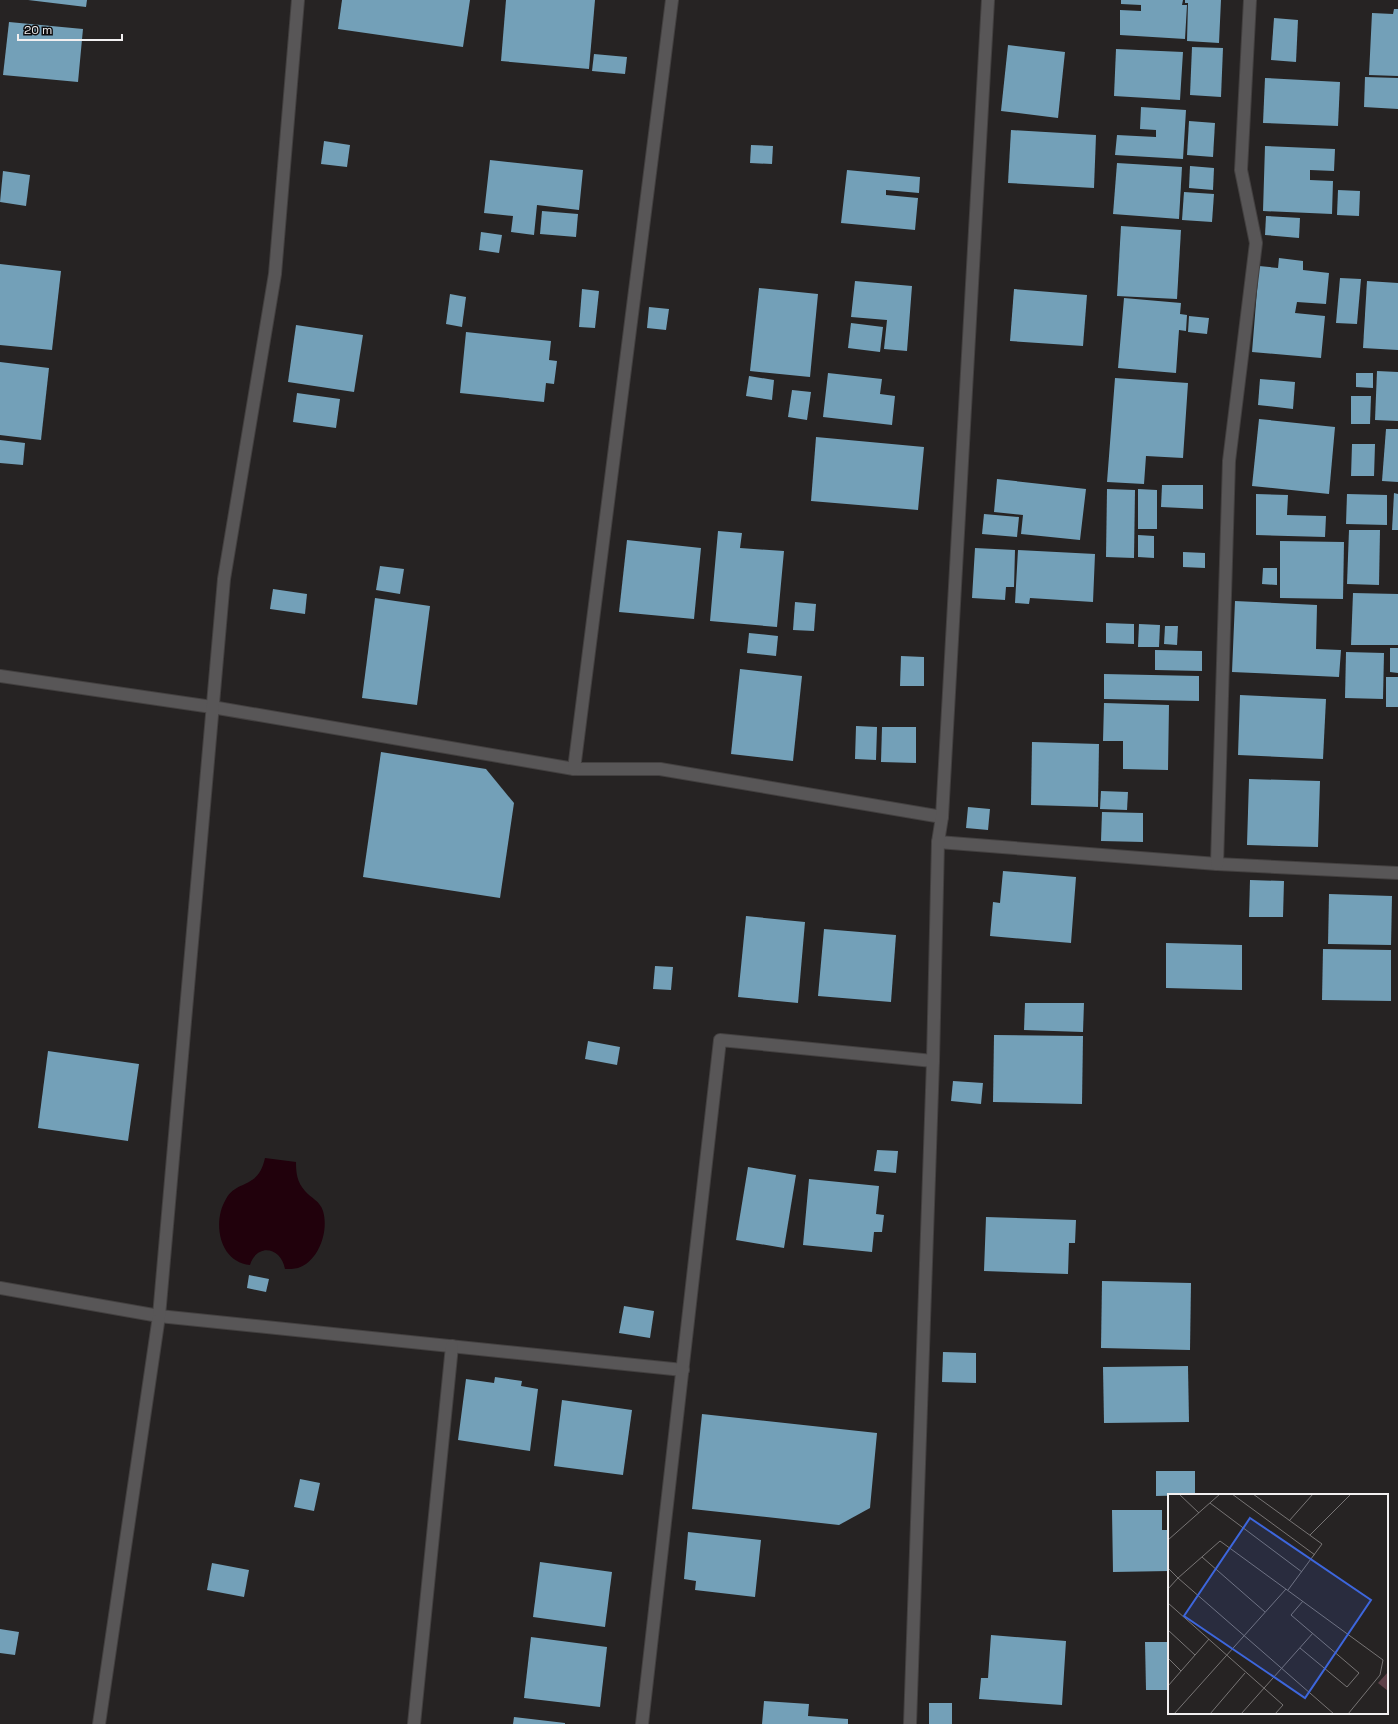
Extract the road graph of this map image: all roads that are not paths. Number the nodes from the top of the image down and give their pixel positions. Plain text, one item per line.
1 (298, 0) edge
2 (672, 0) edge
3 (988, 0) edge
4 (1250, 0) edge
5 (0, 676) edge
6 (212, 707) junction
7 (574, 769) junction
8 (942, 818) junction
9 (938, 842) junction
10 (1217, 864) junction
11 (1398, 873) edge
12 (933, 1061) junction
13 (0, 1288) edge
14 (159, 1316) junction
15 (452, 1346) junction
16 (683, 1370) junction
17 (99, 1724) edge
18 (414, 1724) edge
19 (642, 1724) edge
20 (910, 1724) edge

1 - 6 street
2 - 7 street
3 - 8 street
4 - 10 street
5 - 6 street
6 - 7 street
6 - 14 street
7 - 8 street
8 - 9 street
9 - 10 street
9 - 12 street
10 - 11 street
12 - 16 street
12 - 20 street
13 - 14 street
14 - 15 street
14 - 17 street
15 - 16 street
15 - 18 street
16 - 19 street

